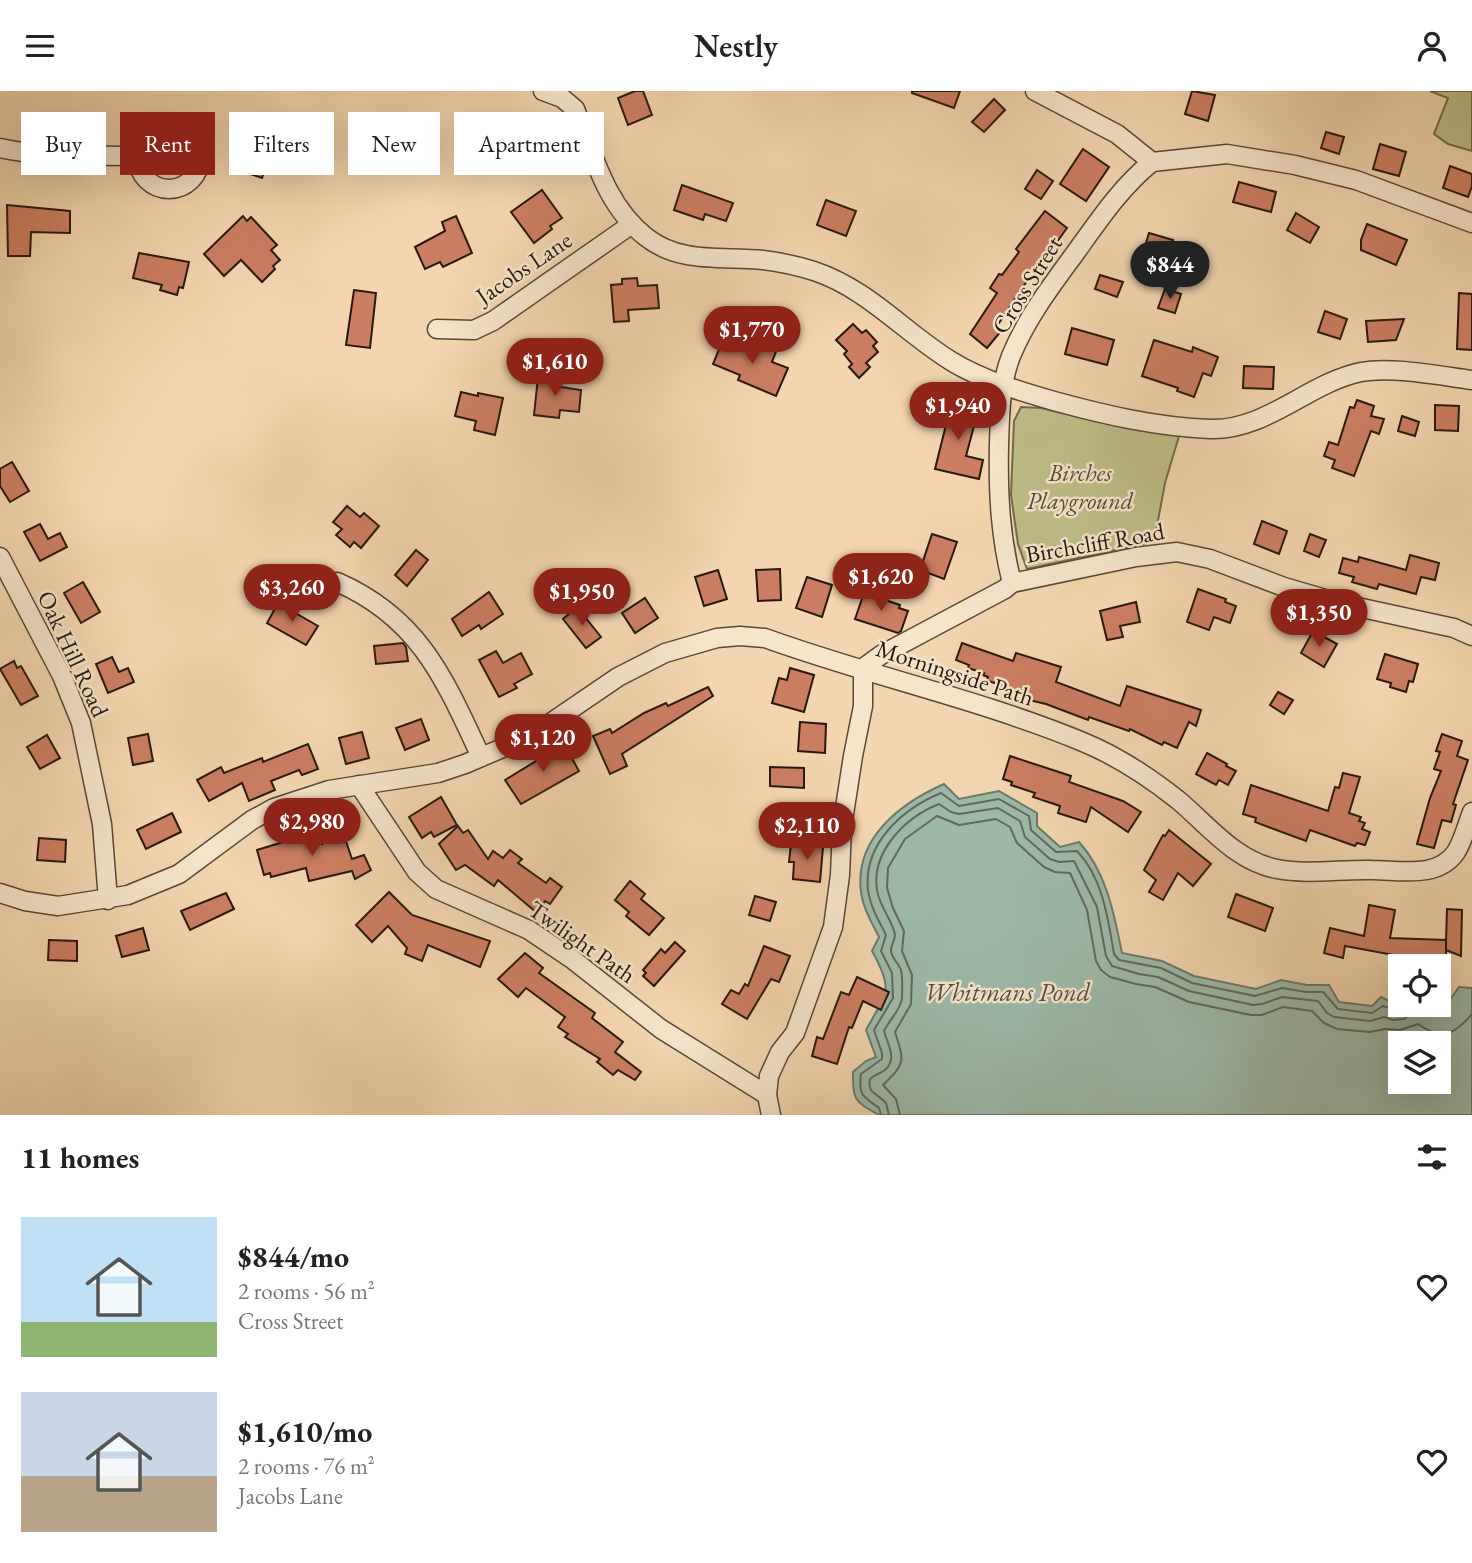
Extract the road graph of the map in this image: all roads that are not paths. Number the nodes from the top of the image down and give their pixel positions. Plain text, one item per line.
1 (542, 91) edge
2 (580, 91) edge
3 (1035, 91) edge
4 (575, 109) junction
5 (0, 148) edge
6 (120, 156) edge
7 (1152, 162) junction
8 (1472, 223) edge
9 (632, 224) junction
10 (438, 329) dead end
11 (1472, 380) edge
12 (1002, 385) junction
13 (0, 557) edge
14 (337, 582) dead end
15 (1012, 583) junction
16 (1472, 636) edge
17 (863, 669) junction
18 (481, 757) junction
19 (359, 785) junction
20 (1472, 812) edge
21 (0, 893) edge
22 (108, 900) junction
23 (767, 1095) junction
24 (771, 1115) edge

1 - 4 street
2 - 4 street
3 - 7 street
4 - 9 street
5 - 6 street
7 - 8 street
7 - 12 street, Cross Street
9 - 10 street, Jacobs Lane
9 - 12 street
11 - 12 street
12 - 15 street, Cross Street
13 - 22 street, Oak Hill Road
14 - 18 street
15 - 16 street, Birchcliff Road
15 - 17 street, Birchcliff Road
17 - 18 street, Morningside Path
17 - 20 street, Morningside Path
17 - 23 street
18 - 19 street, Morningside Path
19 - 22 street, Morningside Path
19 - 23 street, Twilight Path
21 - 22 street, Morningside Path
23 - 24 street

